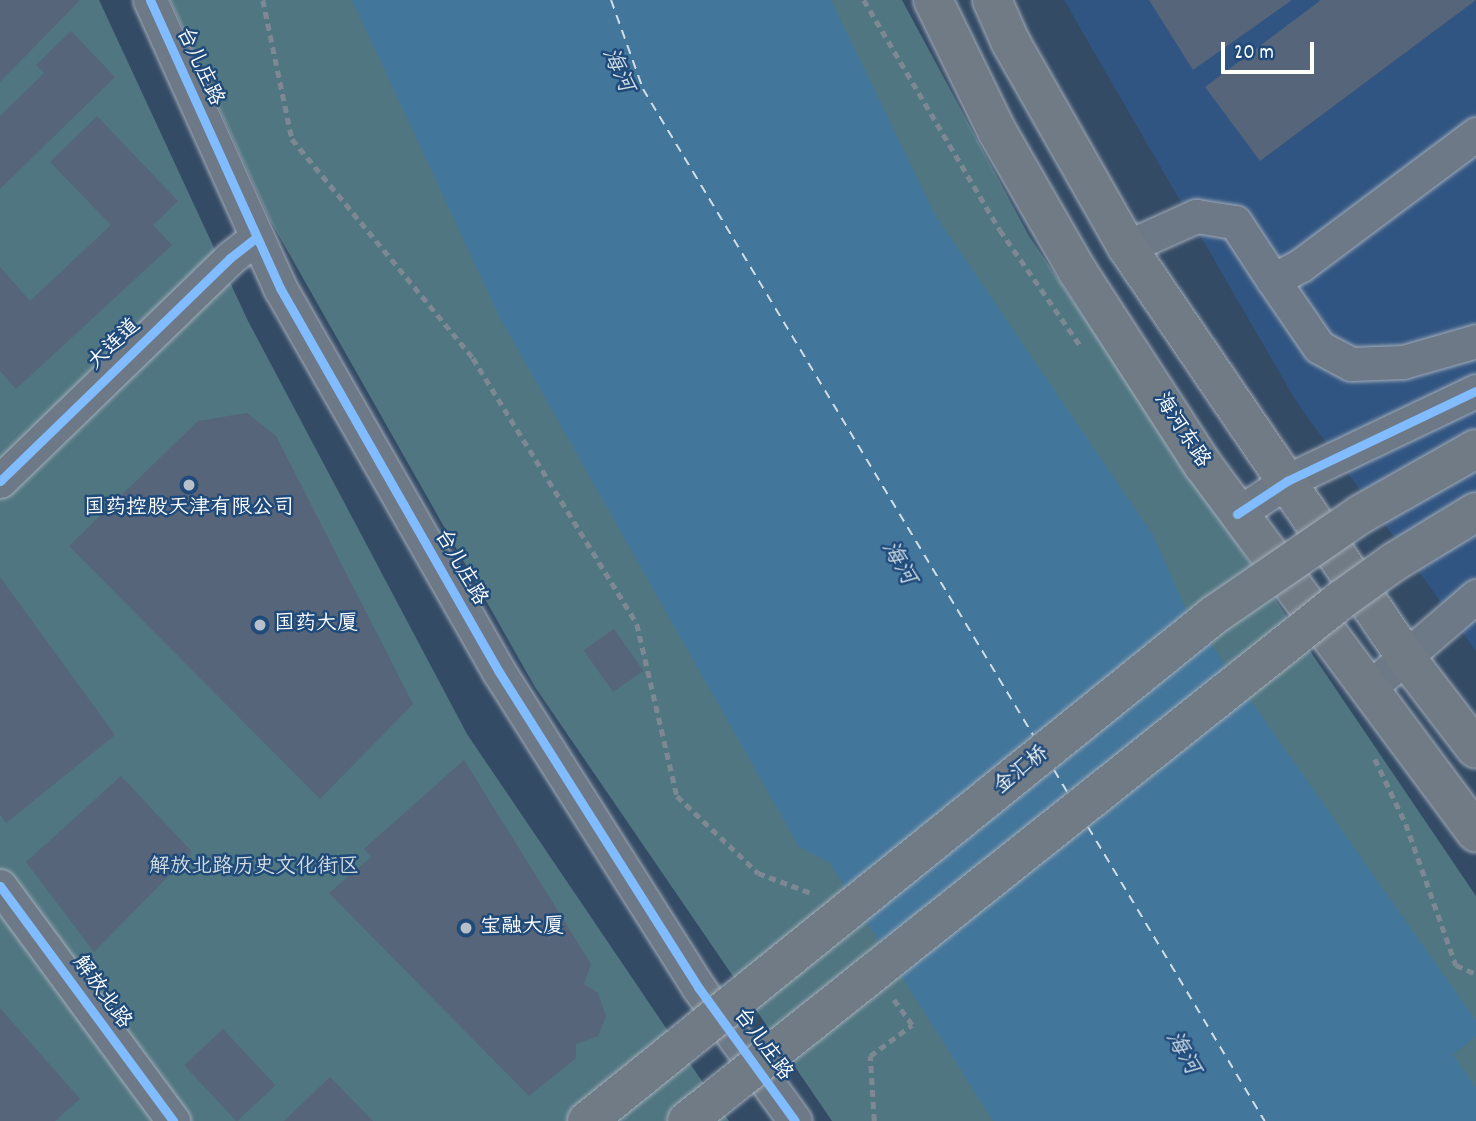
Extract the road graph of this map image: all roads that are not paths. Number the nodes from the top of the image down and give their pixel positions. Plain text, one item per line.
1 (150, 0) edge
2 (933, 0) edge
3 (992, 0) edge
4 (1476, 134) edge
5 (257, 238) junction
6 (1127, 247) junction
7 (1273, 280) junction
8 (1476, 341) edge
9 (1476, 391) edge
10 (1476, 449) edge
11 (0, 481) edge
12 (1287, 481) junction
13 (1476, 512) edge
14 (1237, 514) junction
15 (1476, 596) edge
16 (1406, 659) junction
17 (1368, 689) junction
18 (1476, 749) edge
19 (1476, 833) edge
20 (0, 886) edge
21 (173, 1121) edge
22 (587, 1121) edge
23 (687, 1121) edge
24 (795, 1121) edge

1 - 5 street, 台儿庄路
2 - 14 main road, 海河东路
3 - 6 main road
4 - 7 street
5 - 11 street, 大连道
5 - 24 street, 台儿庄路
6 - 7 street
6 - 12 main road
7 - 8 street
9 - 12 street
10 - 22 main road, 金汇桥, bridge
12 - 14 street
12 - 16 main road
13 - 23 main road, bridge
14 - 17 main road, 海河东路
15 - 16 street
16 - 17 street
16 - 18 main road
17 - 19 main road, 海河东路
20 - 21 street, 解放北路

